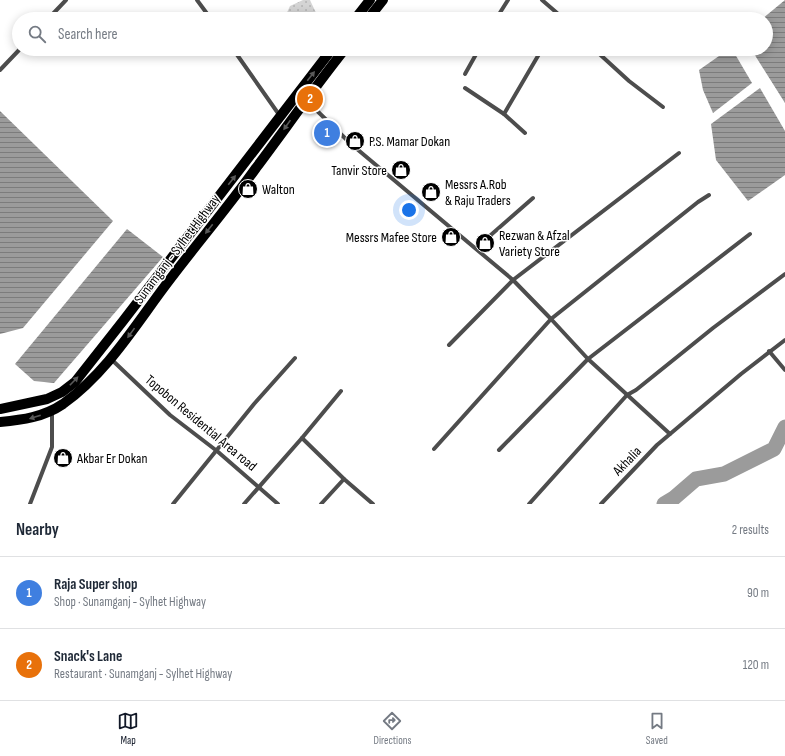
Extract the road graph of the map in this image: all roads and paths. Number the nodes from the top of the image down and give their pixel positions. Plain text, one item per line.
1 (66, 0) edge
2 (198, 0) edge
3 (370, 0) edge
4 (383, 0) edge
5 (508, 0) edge
6 (542, 0) edge
7 (55, 12) edge
8 (206, 12) edge
9 (361, 12) edge
10 (374, 12) edge
11 (500, 12) edge
12 (555, 12) edge
13 (13, 56) edge
14 (238, 56) edge
15 (327, 56) edge
16 (339, 56) edge
17 (475, 56) edge
18 (538, 56) edge
19 (602, 56) edge
20 (0, 70) edge
21 (465, 74) dead end
22 (465, 88) dead end
23 (306, 99) junction
24 (663, 107) dead end
25 (504, 114) junction
26 (280, 116) junction
27 (525, 133) dead end
28 (679, 153) dead end
29 (709, 195) dead end
30 (533, 198) dead end
31 (750, 234) dead end
32 (476, 248) junction
33 (785, 274) edge
34 (513, 280) junction
35 (551, 319) junction
36 (785, 340) edge
37 (449, 345) dead end
38 (769, 351) junction
39 (111, 358) junction
40 (295, 358) dead end
41 (588, 359) junction
42 (785, 370) edge
43 (341, 391) dead end
44 (627, 395) junction
45 (0, 409) edge
46 (52, 411) junction
47 (0, 422) edge
48 (670, 434) junction
49 (302, 438) junction
50 (434, 449) dead end
51 (499, 450) dead end
52 (217, 451) junction
53 (344, 479) junction
54 (260, 487) junction
55 (30, 504) edge
56 (173, 504) edge
57 (244, 504) edge
58 (278, 504) edge
59 (321, 504) edge
60 (373, 504) edge
61 (529, 504) edge
62 (601, 504) edge

1 - 7 street
2 - 8 street
3 - 9 main road
4 - 10 main road
5 - 11 street
6 - 12 street
13 - 20 street
14 - 26 street
26 -> 15 main road, Sunamganj - Sylhet Highway
16 - 23 main road, Sunamganj - Sylhet Highway
17 - 21 street
18 - 25 street
19 - 24 street
22 - 25 street
23 - 32 street
23 -> 39 main road, Sunamganj - Sylhet Highway
25 - 27 street
45 -> 26 main road, Sunamganj - Sylhet Highway
28 - 34 street
29 - 35 street
30 - 32 street
31 - 41 street
32 - 34 street
33 - 44 street
34 - 35 street
34 - 37 street
35 - 41 street
35 - 50 street
36 - 38 street, Akhalia
38 - 42 street
38 - 48 street, Akhalia
39 - 46 main road, Sunamganj - Sylhet Highway
39 - 52 street, Topobon Residential Area road
40 - 52 street
41 - 44 street
41 - 51 street
43 - 49 street, Topobon Residential Area road
44 - 48 street
44 - 61 street
46 -> 47 main road, Sunamganj - Sylhet Highway
46 - 55 street
48 - 62 street, Akhalia
49 - 53 street
49 - 54 street, Topobon Residential Area road
52 - 54 street, Topobon Residential Area road
52 - 56 street
53 - 59 street
53 - 60 street
54 - 57 street, Topobon Residential Area road
54 - 58 street, Topobon Residential Area road

